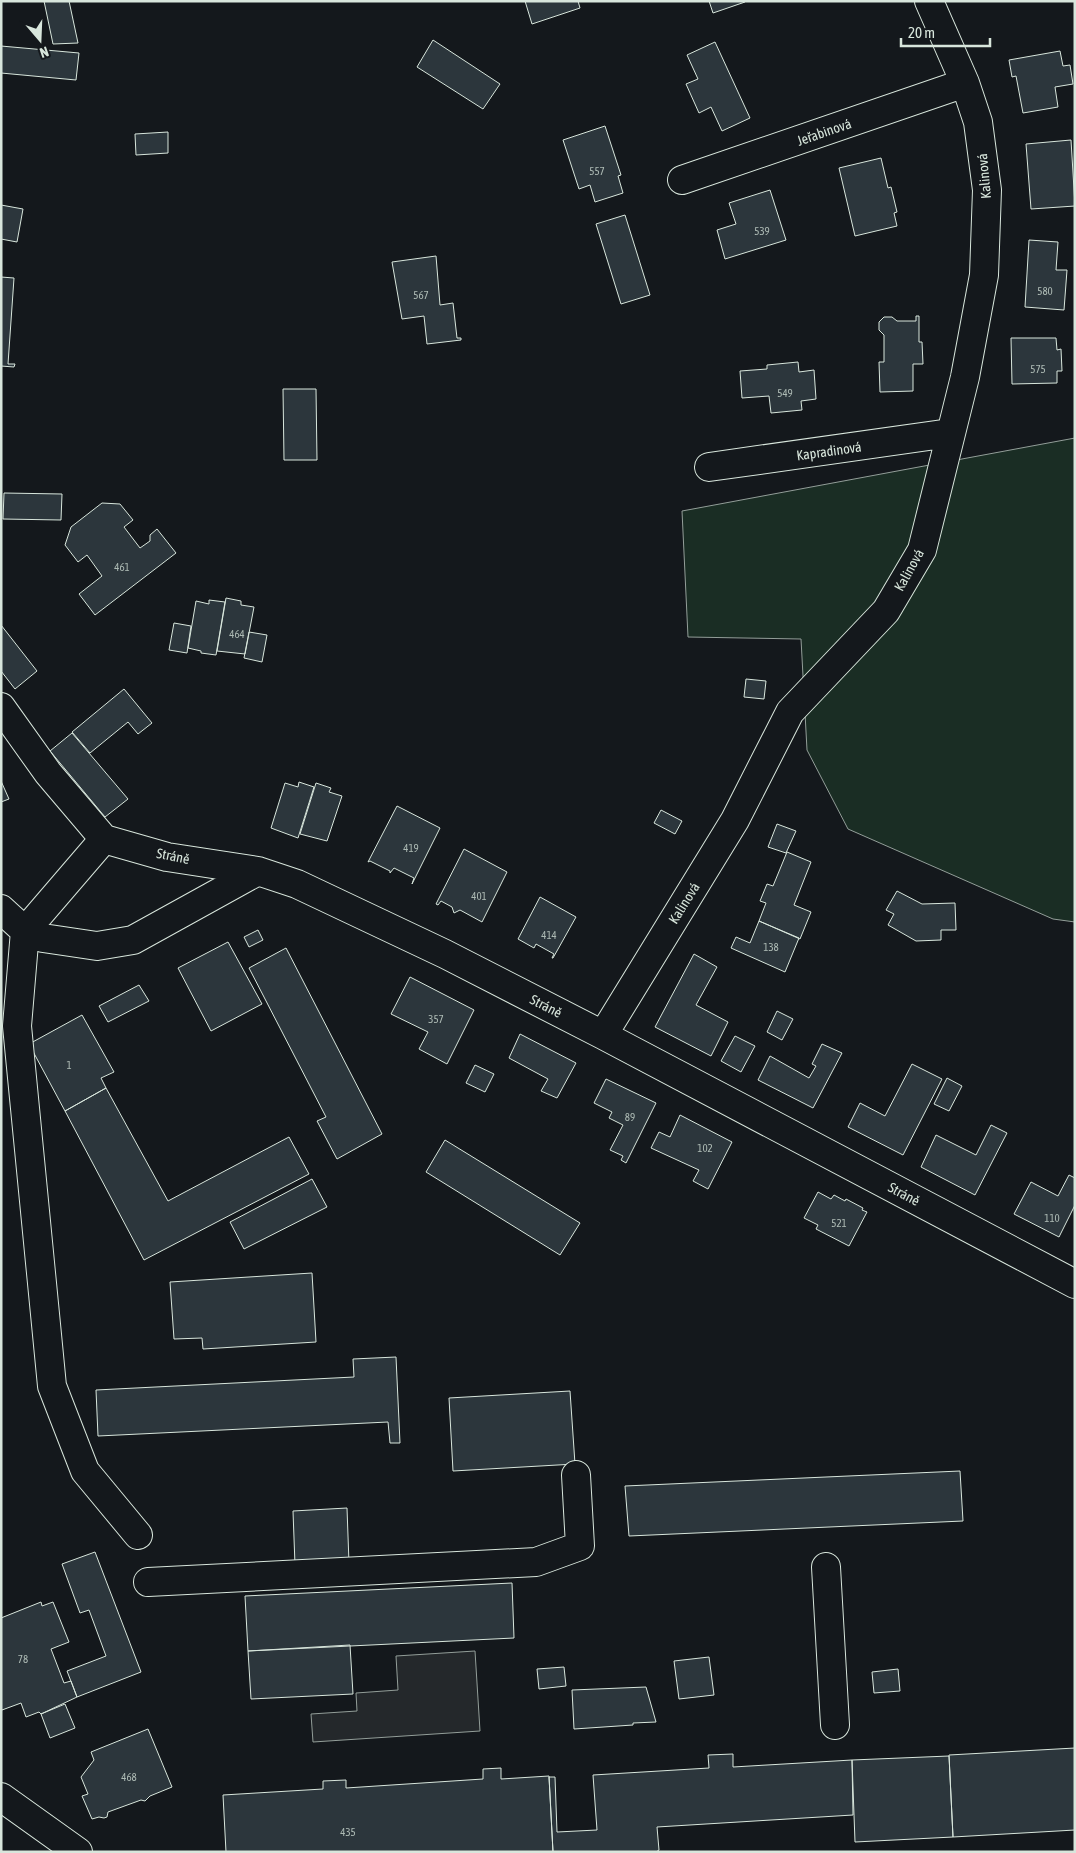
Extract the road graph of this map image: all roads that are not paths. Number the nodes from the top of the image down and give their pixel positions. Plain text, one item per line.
1 (930, 1) edge
2 (965, 83) junction
3 (682, 180) dead end
4 (950, 433) junction
5 (709, 467) dead end
6 (1, 707) edge
7 (104, 839) junction
8 (258, 871) junction
9 (1, 909) edge
10 (25, 932) junction
11 (603, 1035) junction
12 (1075, 1284) edge
13 (576, 1475) dead end
14 (138, 1535) dead end
15 (826, 1567) dead end
16 (148, 1582) dead end
17 (835, 1725) dead end
18 (1, 1797) edge
19 (78, 1852) edge

1 - 2 street, Kalinová
2 - 3 street, Jeřabinová
2 - 4 street, Kalinová
4 - 5 street, Kapradinová
4 - 11 street, Kalinová
6 - 7 street
7 - 8 street, Stráně
7 - 10 street
8 - 10 street
8 - 11 street, Stráně
9 - 10 street
10 - 14 street
11 - 12 street, Stráně
13 - 16 street
15 - 17 street
18 - 19 street

